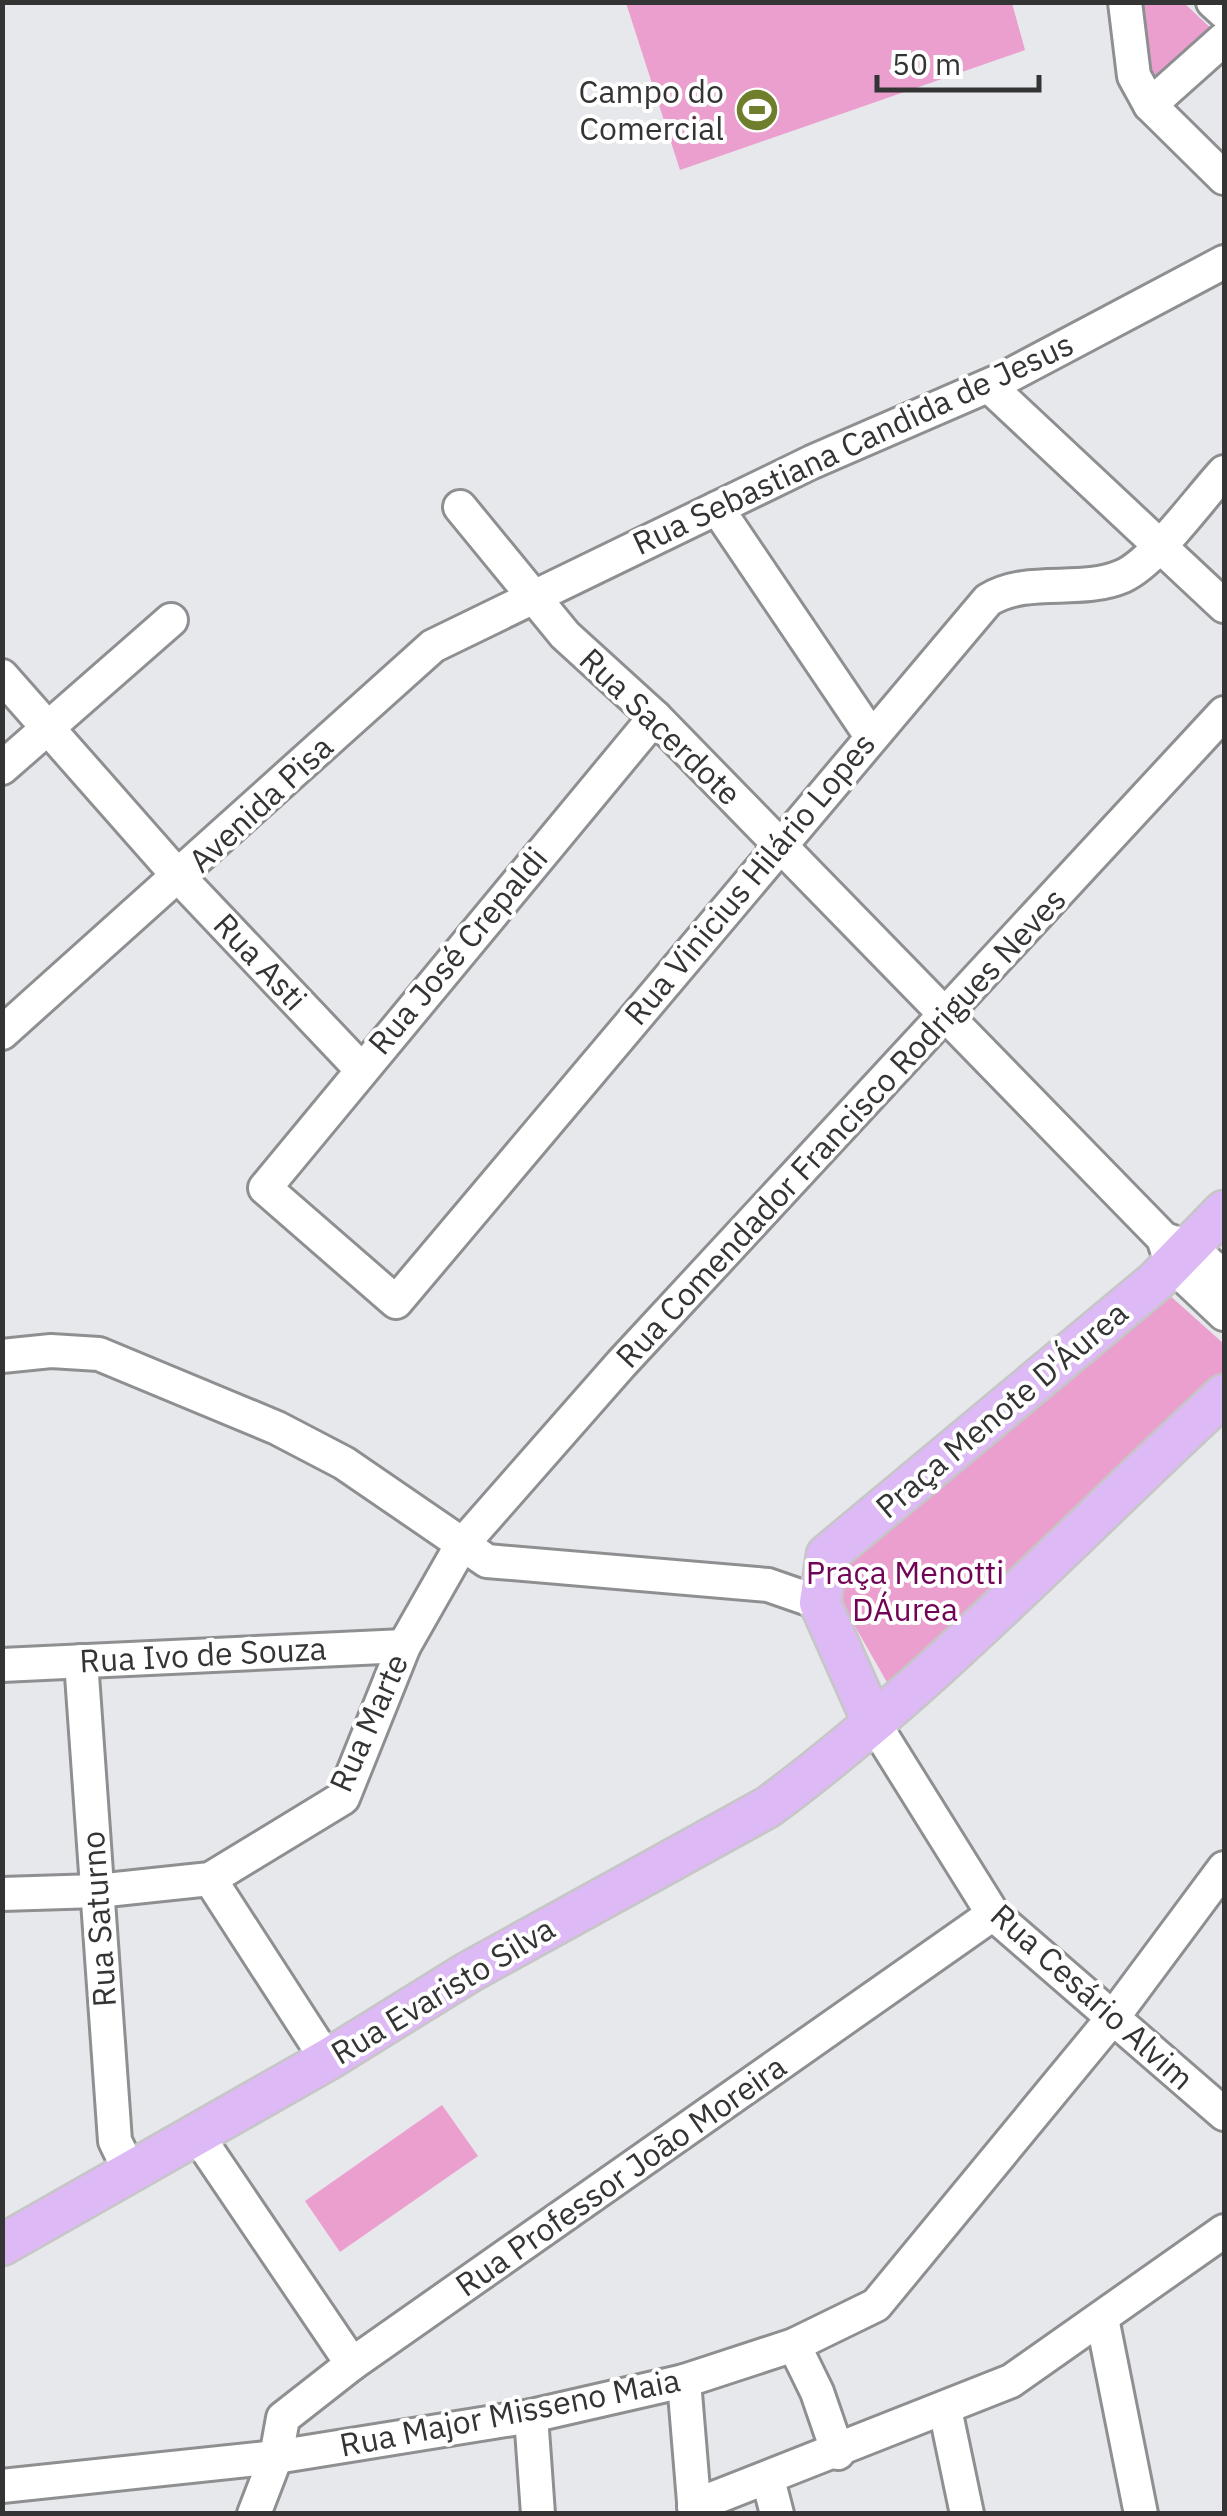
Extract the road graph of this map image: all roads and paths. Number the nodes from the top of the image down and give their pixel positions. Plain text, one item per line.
1 (1125, 2) edge
2 (1213, 2) edge
3 (1224, 12) edge
4 (1224, 39) edge
5 (1150, 104) junction
6 (1224, 178) edge
7 (1224, 262) edge
8 (990, 386) junction
9 (1224, 472) edge
10 (460, 507) dead end
11 (717, 508) junction
12 (1158, 547) junction
13 (533, 597) junction
14 (1224, 606) edge
15 (171, 620) dead end
16 (2, 676) edge
17 (1224, 713) edge
18 (654, 717) junction
19 (48, 728) junction
20 (871, 736) junction
21 (2, 768) edge
22 (779, 843) junction
23 (180, 878) junction
24 (948, 1015) junction
25 (2, 1033) edge
26 (360, 1068) junction
27 (265, 1188) joint
28 (1224, 1211) edge
29 (1175, 1250) junction
30 (1224, 1277) edge
31 (1224, 1314) edge
32 (2, 1356) edge
33 (1224, 1395) edge
34 (461, 1546) junction
35 (828, 1555) junction
36 (768, 1585) junction
37 (820, 1603) junction
38 (404, 1646) junction
39 (81, 1661) junction
40 (2, 1665) edge
41 (872, 1720) junction
42 (1224, 1868) edge
43 (210, 1879) junction
44 (96, 1892) junction
45 (2, 1894) edge
46 (993, 1914) junction
47 (1111, 2020) junction
48 (327, 2060) junction
49 (1224, 2114) edge
50 (197, 2135) junction
51 (130, 2174) junction
52 (1224, 2231) edge
53 (2, 2245) edge
54 (1102, 2318) junction
55 (794, 2345) junction
56 (352, 2364) junction
57 (684, 2381) junction
58 (945, 2409) junction
59 (531, 2416) junction
60 (838, 2453) junction
61 (276, 2457) junction
62 (768, 2479) junction
63 (2, 2486) edge
64 (695, 2510) edge
65 (254, 2514) edge
66 (538, 2514) edge
67 (777, 2514) edge
68 (967, 2514) edge
69 (1140, 2514) edge

1 - 5 street
2 - 3 street
4 - 5 street
5 - 6 street
7 - 8 street, Rua Sebastiana Candida de Jesus
8 - 11 street, Rua Sebastiana Candida de Jesus
8 - 12 street
9 - 12 street, Rua Vinicius Hilário Lopes
10 - 13 street, Rua Sacerdote
11 - 13 street, Rua Sebastiana Candida de Jesus
11 - 20 street
12 - 14 street
12 - 20 street, Rua Vinicius Hilário Lopes
13 - 18 street, Rua Sacerdote
13 - 23 street, Avenida Pisa
15 - 19 street
16 - 19 street, Rua Asti
17 - 24 street, Rua Comendador Francisco Rodrigues Neves
18 - 22 street, Rua Sacerdote
18 - 26 street, Rua José Crepaldi
19 - 21 street
19 - 23 street, Rua Asti
20 - 22 street, Rua Vinicius Hilário Lopes
22 - 24 street, Rua Sacerdote
22 - 27 street, Rua Vinicius Hilário Lopes
23 - 25 street, Avenida Pisa
23 - 26 street, Rua Asti
24 - 29 street, Rua Sacerdote
24 - 34 street, Rua Comendador Francisco Rodrigues Neves
26 - 27 street, Rua José Crepaldi
28 - 29 main road, Praça Menote D'Áurea
29 - 30 street
29 - 31 street
29 - 35 main road, Praça Menote D'Áurea
32 - 34 street
33 - 41 main road
34 - 36 street
34 - 38 street, Rua Marte
35 - 36 street
35 - 37 main road
36 - 37 street
37 - 41 main road
38 - 39 street, Rua Ivo de Souza
38 - 43 street, Rua Marte
39 - 40 street, Rua Ivo de Souza
39 - 44 street, Rua Saturno
41 - 46 street, Rua Cesário Alvim
41 - 48 main road, Rua Evaristo Silva
42 - 47 street, Rua Major Misseno Maia
43 - 44 street, Rua Marte
43 - 48 street
44 - 45 street, Rua Marte
44 - 51 street, Rua Saturno
46 - 47 street, Rua Cesário Alvim
46 - 56 street, Rua Professor João Moreira
47 - 49 street, Rua Cesário Alvim
47 - 55 street, Rua Major Misseno Maia
48 - 50 main road, Rua Evaristo Silva
50 - 51 main road, Rua Evaristo Silva
50 - 56 street
51 - 53 main road, Rua Evaristo Silva
52 - 54 street
54 - 58 street
54 - 69 street
55 - 57 street, Rua Major Misseno Maia
55 - 60 street
56 - 61 street, Rua Professor João Moreira
57 - 59 street, Rua Major Misseno Maia
57 - 64 street
58 - 60 street
58 - 68 street
59 - 61 street, Rua Major Misseno Maia
59 - 66 street
60 - 62 street
61 - 63 street, Rua Major Misseno Maia
61 - 65 street, Rua Professor João Moreira
62 - 64 street
62 - 67 street

